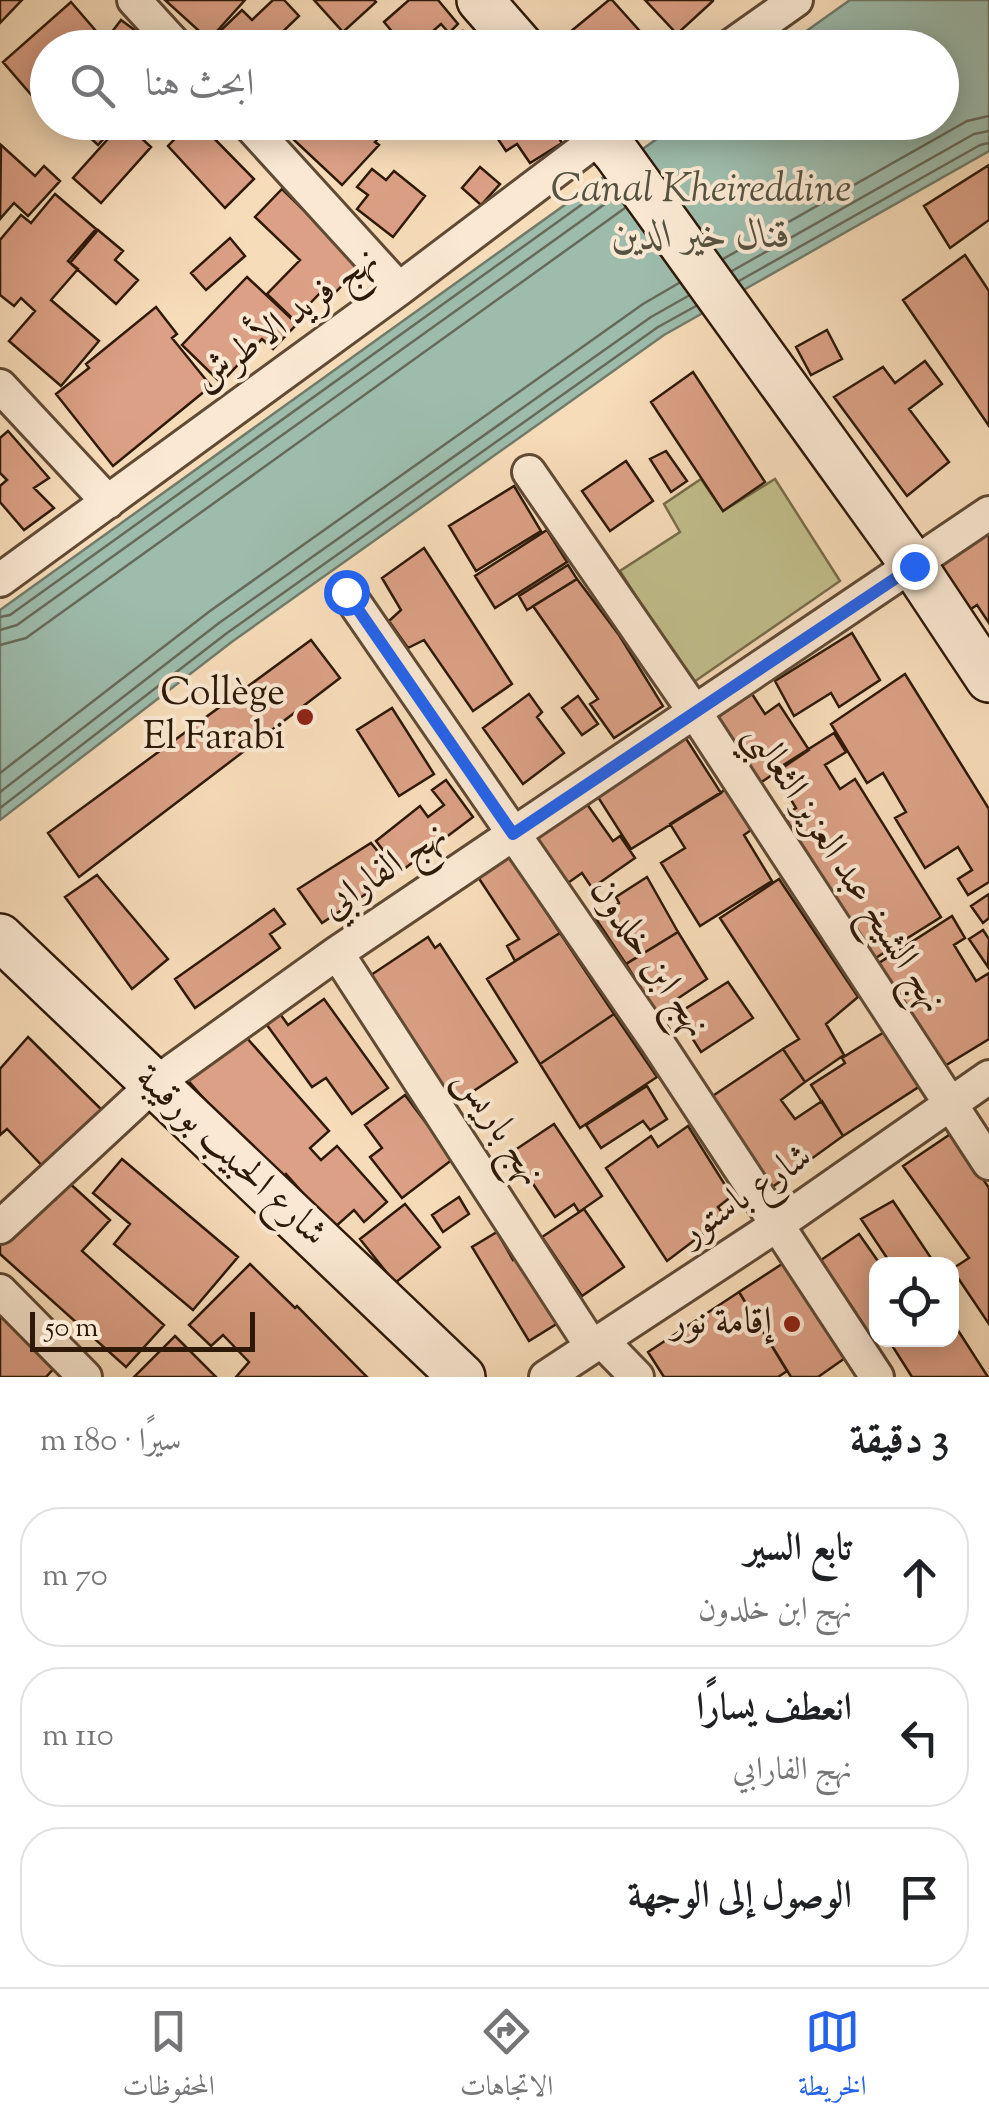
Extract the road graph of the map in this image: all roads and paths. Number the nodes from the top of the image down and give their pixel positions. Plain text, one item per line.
1 (134, 0) edge
2 (480, 0) edge
3 (780, 4) edge
4 (162, 30) edge
5 (506, 30) edge
6 (749, 30) edge
7 (263, 140) edge
8 (599, 140) edge
9 (611, 140) edge
10 (399, 288) junction
11 (0, 386) edge
12 (529, 472) dead end
13 (108, 502) junction
14 (989, 513) edge
15 (914, 566) junction
16 (0, 580) edge
17 (346, 592) dead end
18 (989, 679) edge
19 (694, 711) junction
20 (513, 834) junction
21 (0, 936) edge
22 (337, 954) junction
23 (989, 1077) edge
24 (153, 1085) junction
25 (950, 1105) junction
26 (989, 1163) edge
27 (777, 1225) junction
28 (0, 1228) edge
29 (0, 1291) edge
30 (597, 1344) junction
31 (85, 1377) edge
32 (462, 1377) edge
33 (546, 1377) edge
34 (637, 1377) edge
35 (878, 1377) edge

1 - 4 street
2 - 5 street
3 - 6 street
7 - 10 street
8 - 10 street, نهج فريد الأطرش
9 - 15 street
10 - 13 street, نهج فريد الأطرش
11 - 13 street
12 - 19 street, نهج الشيخ عبد العزيز الثعالبي
13 - 16 street, نهج فريد الأطرش
14 - 15 street, نهج الفارابي
15 - 18 street
15 - 19 street, نهج الفارابي
17 - 20 street, نهج ابن خلدون
19 - 20 street, نهج الفارابي
19 - 25 street, نهج الشيخ عبد العزيز الثعالبي
20 - 22 street, نهج الفارابي
20 - 27 street, نهج ابن خلدون
21 - 24 street, شارع الحبيب بورقيبة
22 - 24 street, نهج الفارابي
22 - 30 street, نهج باريس
23 - 25 street, شارع باستور
24 - 28 street, نهج الفارابي
24 - 32 street, شارع الحبيب بورقيبة
25 - 26 street, نهج الشيخ عبد العزيز الثعالبي
25 - 27 street, شارع باستور
27 - 30 street, شارع باستور
27 - 35 street, نهج ابن خلدون
29 - 31 street
30 - 33 street, شارع باستور
30 - 34 street, نهج باريس

